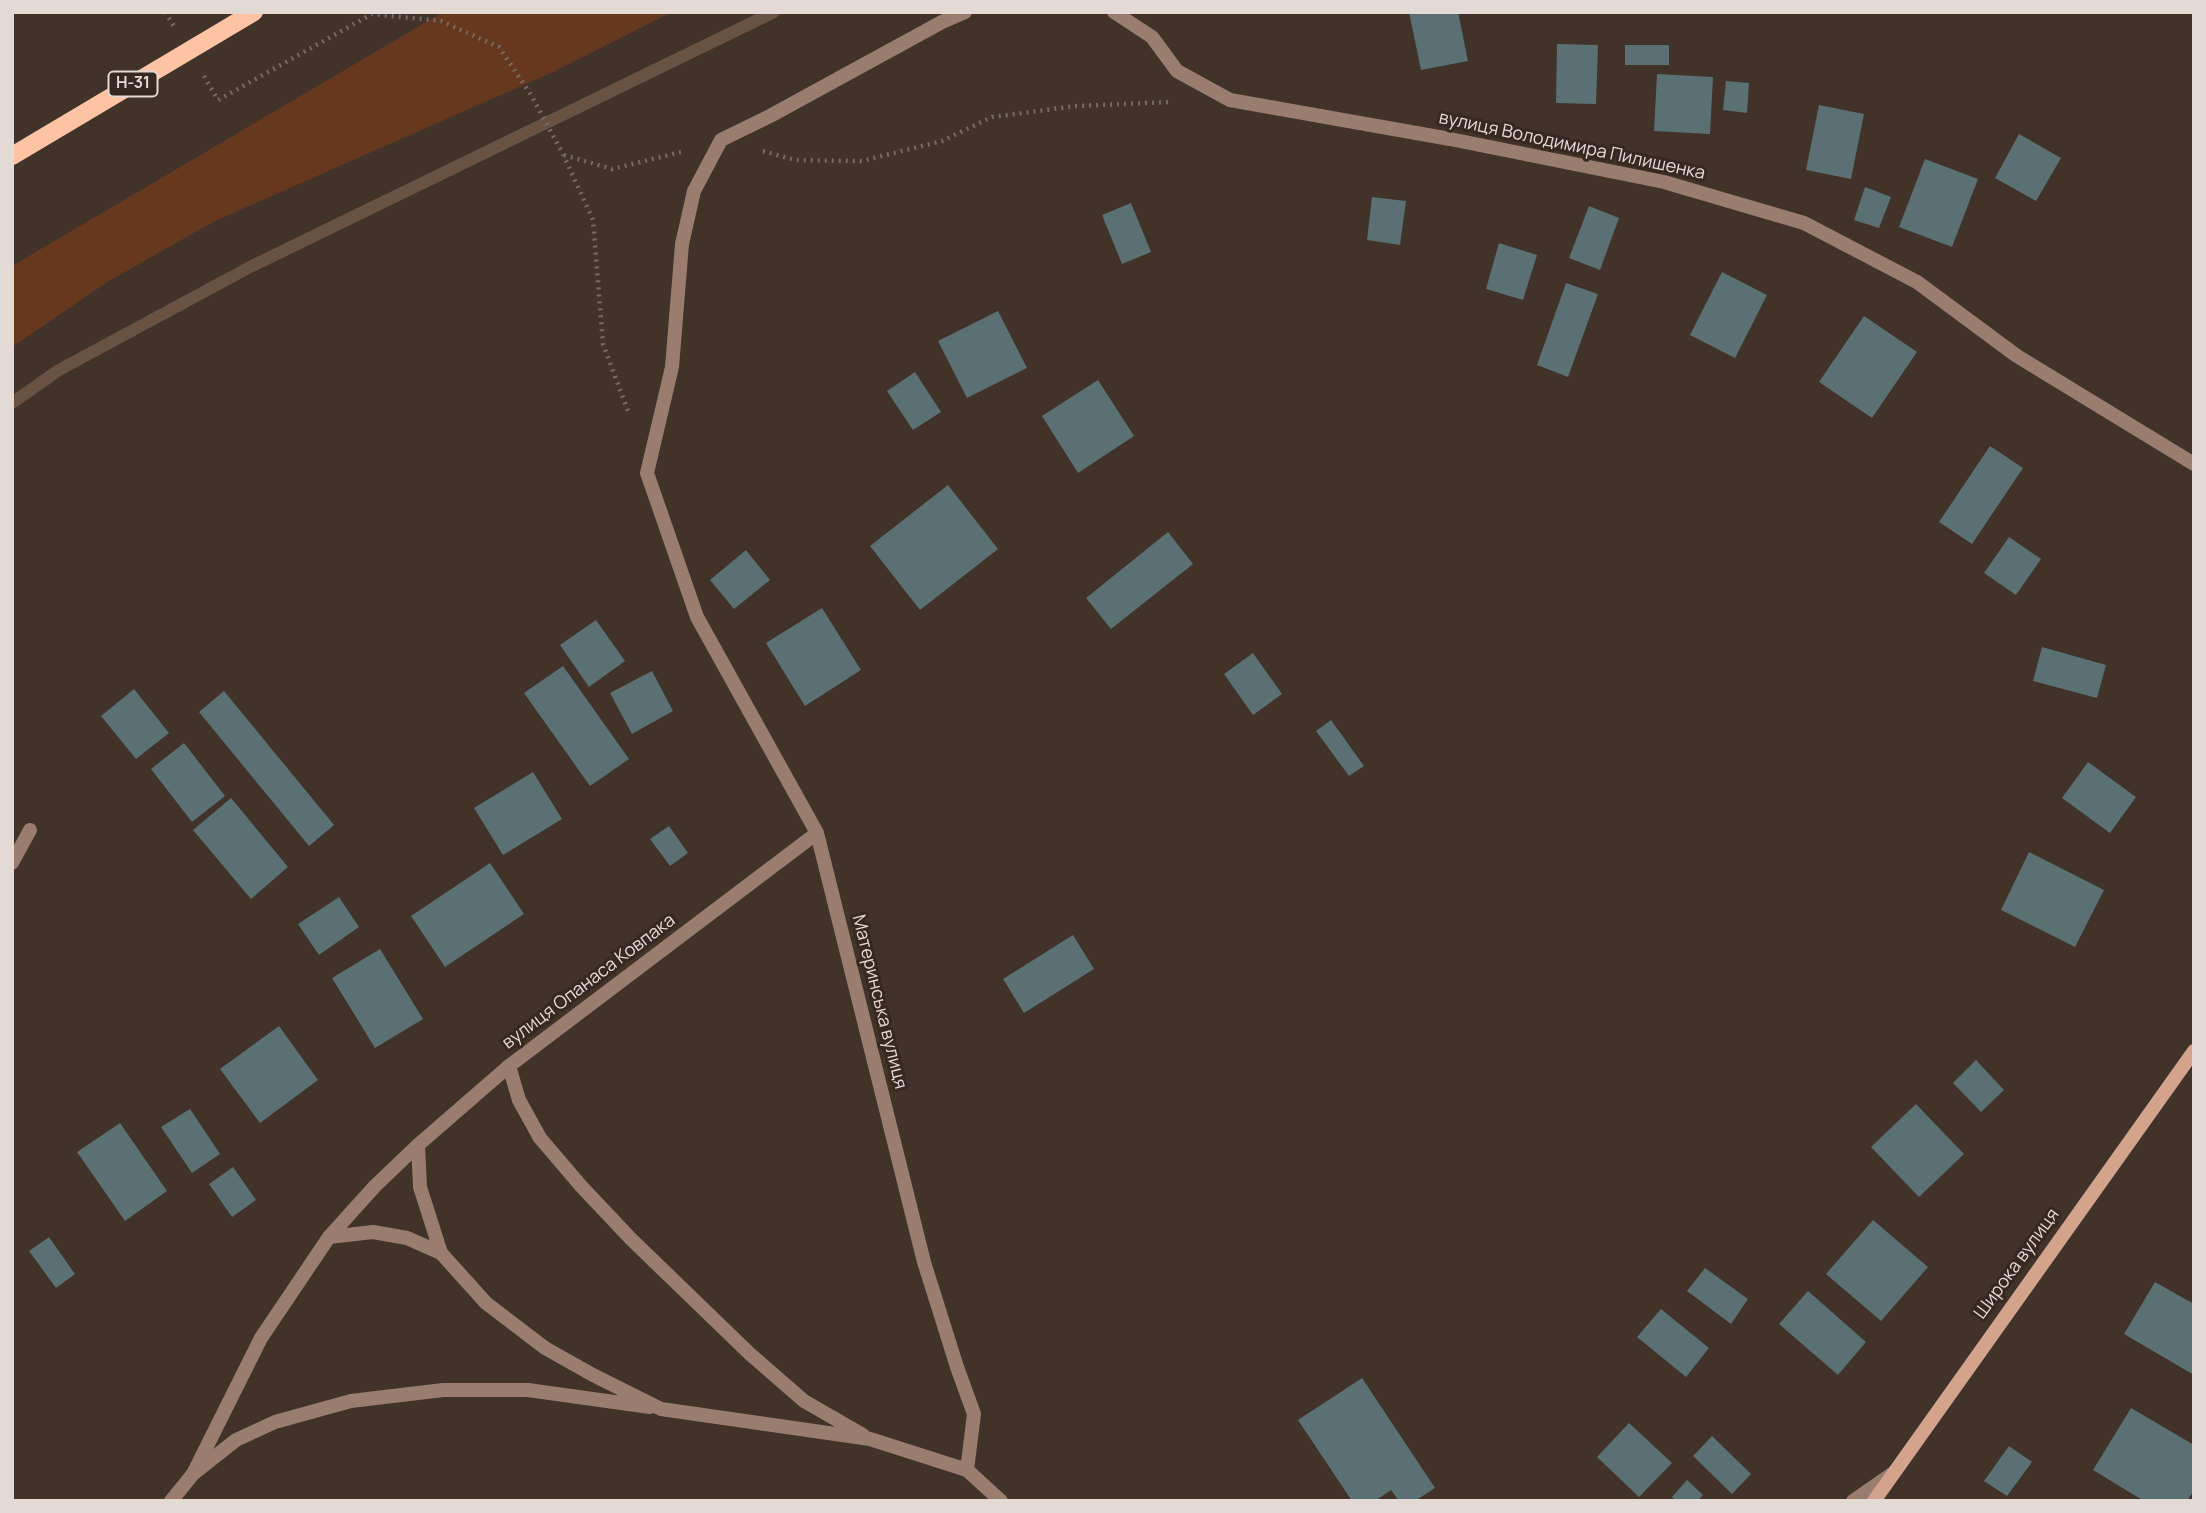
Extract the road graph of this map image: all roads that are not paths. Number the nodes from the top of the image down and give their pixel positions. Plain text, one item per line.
1 (254, 12) edge
2 (965, 12) edge
3 (1114, 12) edge
4 (12, 156) edge
5 (2194, 464) edge
6 (30, 830) dead end
7 (817, 833) junction
8 (12, 863) edge
9 (2194, 1051) edge
10 (509, 1066) junction
11 (418, 1145) junction
12 (329, 1237) junction
13 (441, 1253) junction
14 (661, 1409) junction
15 (870, 1439) junction
16 (967, 1470) junction
17 (1895, 1472) junction
18 (193, 1475) junction
19 (171, 1501) edge
20 (1001, 1501) edge
21 (1853, 1501) edge
22 (1874, 1501) edge

1 - 4 main road, Н-31
2 - 7 street
3 - 5 street, вулиця Володимира Пилишенка
6 - 8 street
7 - 10 street, вулиця Опанаса Ковпака
7 - 16 street, Материнська вулиця
9 - 17 main road, Широка вулиця
10 - 11 street, вулиця Опанаса Ковпака
10 - 15 street
11 - 12 street, вулиця Опанаса Ковпака
11 - 13 street
12 - 13 street
12 - 18 street, вулиця Опанаса Ковпака
13 - 14 street
14 - 15 street
14 - 18 street
15 - 16 street
16 - 20 street
17 - 21 street
17 - 22 main road, Широка вулиця
18 - 19 street, вулиця Опанаса Ковпака

